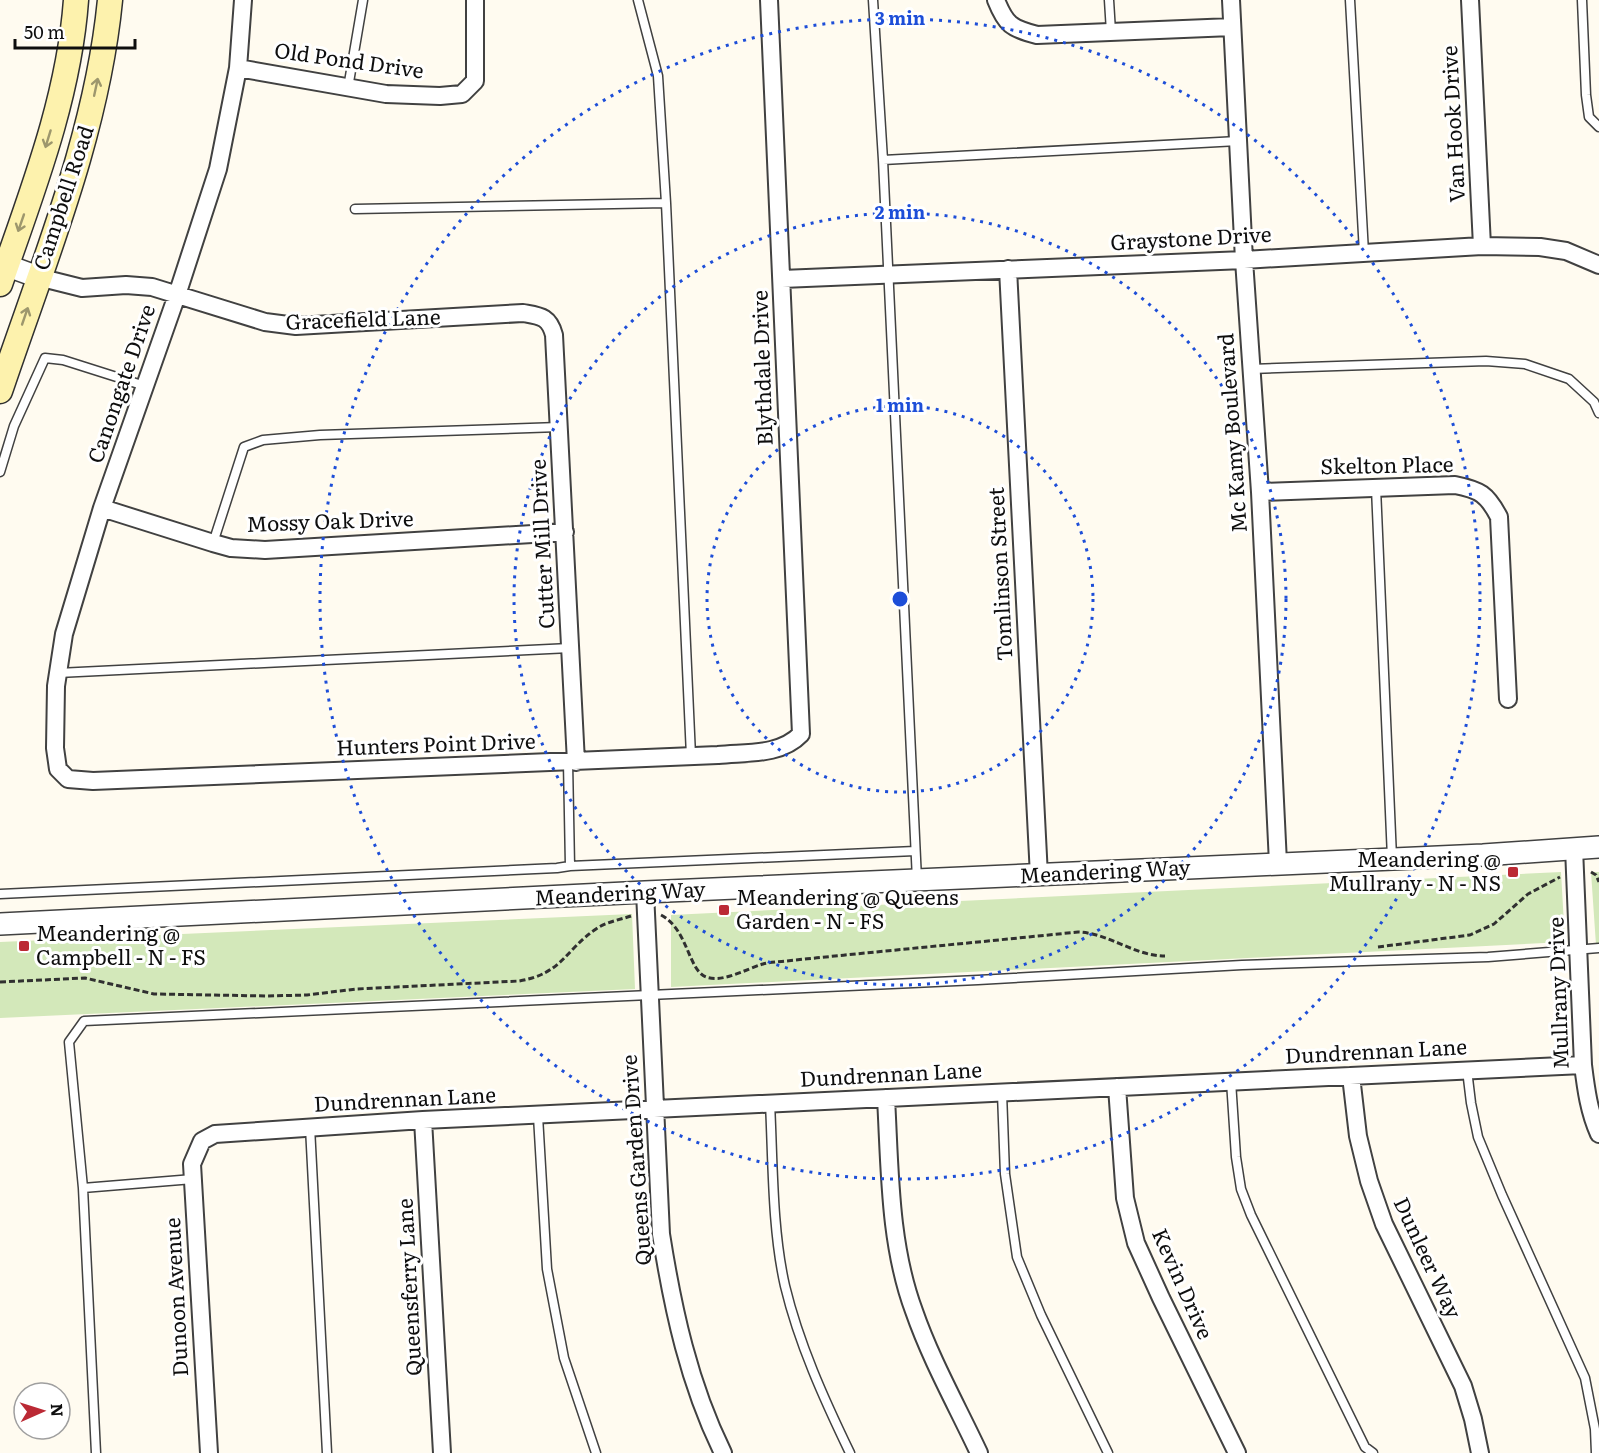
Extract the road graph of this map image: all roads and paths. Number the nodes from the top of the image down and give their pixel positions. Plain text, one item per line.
1 (76, 0) edge
2 (110, 0) edge
3 (243, 0) edge
4 (363, 0) edge
5 (475, 0) edge
6 (638, 0) edge
7 (769, 0) edge
8 (873, 0) edge
9 (996, 0) edge
10 (1109, 0) edge
11 (1231, 0) edge
12 (1350, 0) edge
13 (1470, 0) edge
14 (1582, 0) edge
15 (1232, 27) junction
16 (1111, 32) junction
17 (238, 68) junction
18 (348, 88) junction
19 (1599, 127) edge
20 (1238, 141) junction
21 (883, 160) junction
22 (666, 203) junction
23 (355, 208) dead end
24 (1482, 246) junction
25 (1364, 253) junction
26 (1244, 260) junction
27 (1599, 265) edge
28 (1008, 270) junction
29 (2, 271) edge
30 (888, 274) junction
31 (38, 277) junction
32 (782, 279) junction
33 (177, 295) junction
34 (552, 324) joint
35 (1251, 369) junction
36 (145, 386) junction
37 (0, 391) edge
38 (1599, 413) edge
39 (559, 428) junction
40 (0, 472) edge
41 (1376, 488) junction
42 (1260, 492) junction
43 (102, 508) junction
44 (565, 532) junction
45 (213, 543) junction
46 (570, 648) junction
47 (58, 673) junction
48 (1508, 699) dead end
49 (801, 734) joint
50 (691, 756) junction
51 (572, 762) junction
52 (68, 779) joint
53 (1599, 847) edge
54 (1574, 848) junction
55 (915, 851) junction
56 (1392, 859) junction
57 (1278, 863) junction
58 (570, 866) junction
59 (1576, 872) junction
60 (1039, 876) junction
61 (917, 881) junction
62 (1599, 882) edge
63 (645, 892) junction
64 (0, 894) edge
65 (645, 915) junction
66 (0, 924) edge
67 (1373, 947) dead end
68 (1599, 948) edge
69 (1579, 949) junction
70 (1168, 956) dead end
71 (0, 982) edge
72 (649, 995) junction
73 (1583, 1065) junction
74 (1467, 1070) junction
75 (1351, 1076) junction
76 (1231, 1081) junction
77 (1117, 1087) junction
78 (1002, 1093) junction
79 (886, 1098) junction
80 (770, 1103) junction
81 (655, 1110) junction
82 (538, 1116) junction
83 (423, 1120) junction
84 (310, 1127) junction
85 (1599, 1134) edge
86 (202, 1141) joint
87 (193, 1179) junction
88 (83, 1188) junction
89 (96, 1453) edge
90 (209, 1453) edge
91 (327, 1453) edge
92 (442, 1453) edge
93 (596, 1453) edge
94 (723, 1453) edge
95 (850, 1453) edge
96 (979, 1453) edge
97 (1108, 1453) edge
98 (1238, 1453) edge
99 (1373, 1453) edge
100 (1479, 1453) edge
101 (1596, 1453) edge

1 -> 29 main road, Campbell Road
31 -> 2 main road, Campbell Road
3 - 17 street, Canongate Drive
4 - 18 lane
5 - 18 street, Old Pond Drive
6 - 22 lane
7 - 32 street, Blythdale Drive
8 - 21 lane
9 - 16 street
10 - 16 lane
11 - 15 street, Mc Kamy Boulevard
12 - 25 lane
13 - 24 street, Van Hook Drive
14 - 19 lane
15 - 16 street
15 - 20 street, Mc Kamy Boulevard
17 - 18 street, Old Pond Drive
17 - 33 street, Canongate Drive
20 - 21 lane
20 - 26 street, Mc Kamy Boulevard
21 - 30 lane
22 - 23 lane
22 - 50 lane
24 - 25 street, Graystone Drive
24 - 27 street, Graystone Drive
25 - 26 street, Graystone Drive
26 - 28 street, Graystone Drive
26 - 35 street, Mc Kamy Boulevard
28 - 30 street, Graystone Drive
28 - 60 street, Tomlinson Street
29 - 31 street, Gracefield Lane
30 - 32 street, Graystone Drive
30 - 55 lane
31 - 33 street, Gracefield Lane
37 -> 31 main road, Campbell Road
32 - 49 street, Blythdale Drive
33 - 34 street, Gracefield Lane
33 - 36 street, Canongate Drive
34 - 39 street, Cutter Mill Drive
35 - 38 lane
35 - 42 street, Mc Kamy Boulevard
36 - 40 lane
36 - 43 street, Canongate Drive
39 - 44 street, Cutter Mill Drive
39 - 45 lane
41 - 42 street, Skelton Place
41 - 48 street, Skelton Place
41 - 56 lane
42 - 57 street, Mc Kamy Boulevard
43 - 45 street, Mossy Oak Drive
43 - 47 street, Canongate Drive
44 - 45 street, Mossy Oak Drive
44 - 46 street, Cutter Mill Drive
46 - 47 lane
46 - 51 street, Cutter Mill Drive
47 - 52 street, Canongate Drive
49 - 50 street, Hunters Point Drive
50 - 51 street, Hunters Point Drive
51 - 52 street, Hunters Point Drive
51 - 58 lane
53 - 54 street, Meandering Way
54 - 56 street, Meandering Way
54 - 59 street, Mullrany Drive
55 - 58 lane
55 - 61 lane
56 - 57 street, Meandering Way
57 - 60 street, Meandering Way
58 - 64 lane
59 - 62 path
59 - 67 path
59 - 69 street, Mullrany Drive
60 - 61 street, Meandering Way
61 - 63 street, Meandering Way
63 - 65 street, Queens Garden Drive
63 - 66 street, Meandering Way
65 - 70 path
65 - 71 path
65 - 72 street, Queens Garden Drive
68 - 69 lane
69 - 72 lane
69 - 73 street, Mullrany Drive
72 - 81 street, Queens Garden Drive
72 - 88 lane
73 - 74 street, Dundrennan Lane
73 - 85 street, Mullrany Drive
74 - 75 street, Dundrennan Lane
74 - 101 lane
75 - 76 street, Dundrennan Lane
75 - 100 street, Dunleer Way
76 - 77 street, Dundrennan Lane
76 - 99 lane
77 - 78 street, Dundrennan Lane
77 - 98 street, Kevin Drive
78 - 79 street, Dundrennan Lane
78 - 97 lane
79 - 80 street, Dundrennan Lane
79 - 96 street
80 - 81 street, Dundrennan Lane
80 - 95 lane
81 - 82 street, Dundrennan Lane
81 - 94 street, Queens Garden Drive
82 - 83 street, Dundrennan Lane
82 - 93 lane
83 - 84 street, Dundrennan Lane
83 - 92 street, Queensferry Lane
84 - 86 street, Dundrennan Lane
84 - 91 lane
86 - 87 street, Dunoon Avenue
87 - 88 lane
87 - 90 street, Dunoon Avenue
88 - 89 lane

